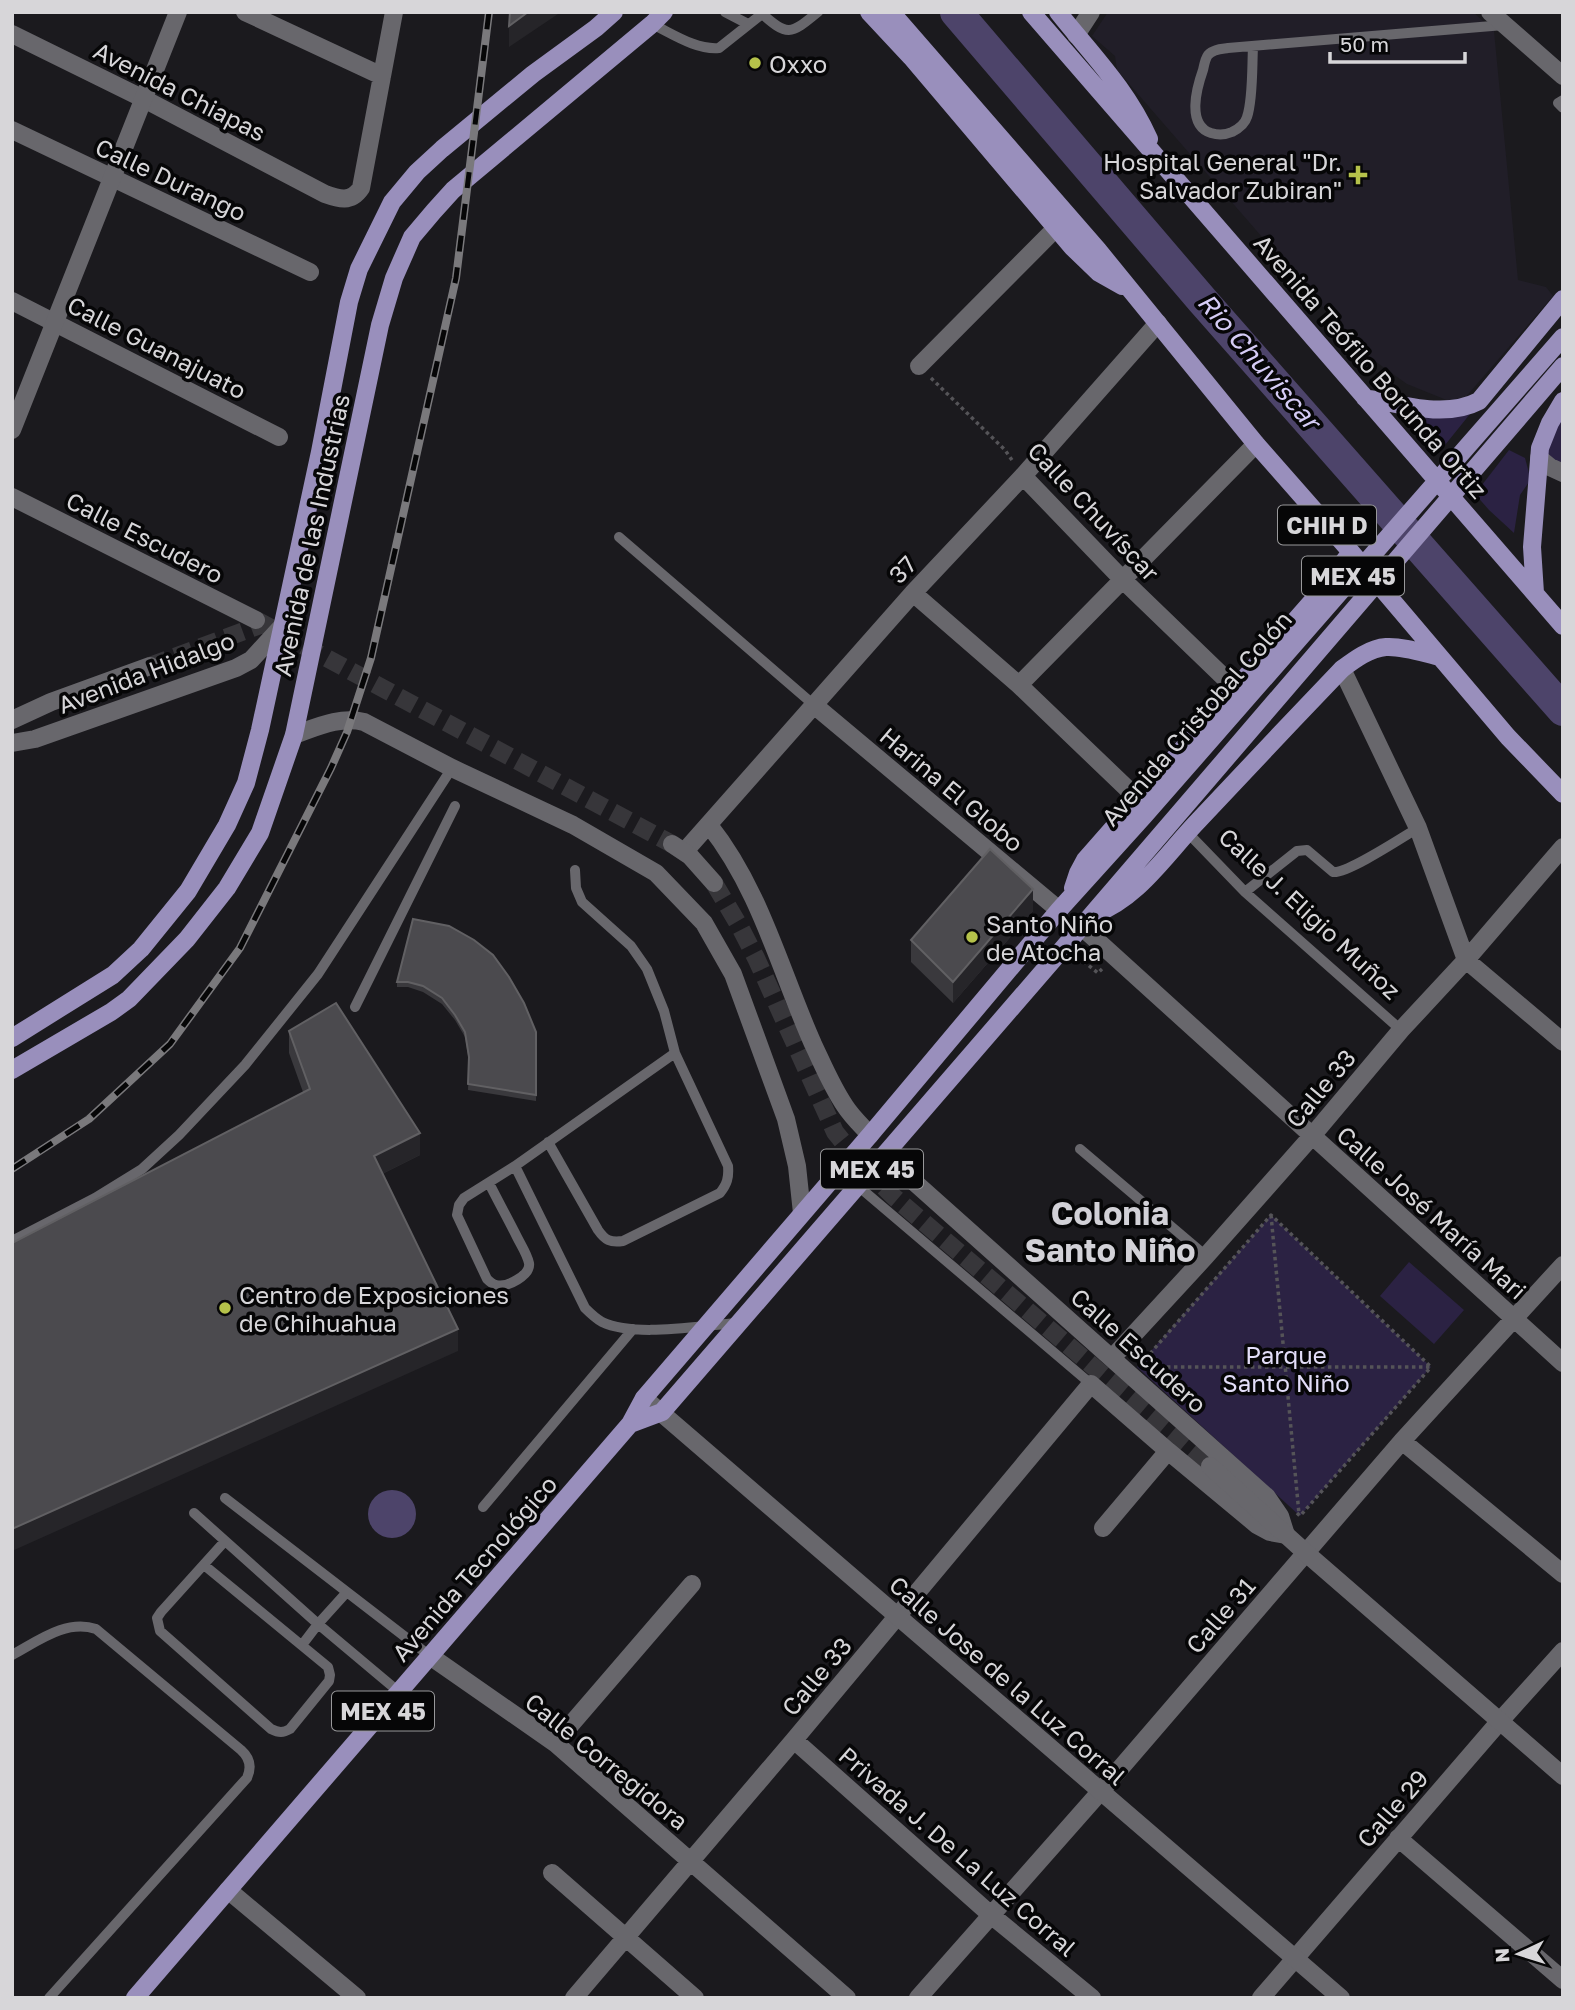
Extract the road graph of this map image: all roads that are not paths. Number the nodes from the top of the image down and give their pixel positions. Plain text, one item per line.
1 (178, 12) edge
2 (245, 12) edge
3 (394, 12) edge
4 (614, 12) edge
5 (725, 12) edge
6 (818, 12) edge
7 (869, 12) edge
8 (891, 12) edge
9 (1031, 12) edge
10 (1058, 12) edge
11 (1091, 12) edge
12 (1490, 12) edge
13 (761, 13) edge
14 (658, 18) edge
15 (748, 24) junction
16 (1504, 25) junction
17 (12, 34) edge
18 (1076, 35) junction
19 (1253, 47) junction
20 (382, 76) junction
21 (1563, 76) edge
22 (144, 99) junction
23 (1563, 100) edge
24 (1563, 108) edge
25 (12, 130) edge
26 (1156, 155) junction
27 (113, 179) junction
28 (1055, 229) junction
29 (310, 272) dead end
30 (1131, 290) junction
31 (1563, 299) edge
32 (12, 301) edge
33 (55, 322) junction
34 (1158, 323) junction
35 (1563, 337) edge
36 (919, 366) road end
37 (1563, 366) edge
38 (1365, 398) junction
39 (1563, 401) edge
40 (12, 430) edge
41 (279, 437) dead end
42 (1256, 444) junction
43 (1539, 458) junction
44 (1563, 472) edge
45 (1023, 476) junction
46 (12, 497) edge
47 (619, 537) dead end
48 (1351, 552) junction
49 (1123, 580) junction
50 (913, 593) junction
51 (1535, 593) junction
52 (256, 620) tunnel mouth
53 (284, 624) junction
54 (1563, 626) edge
55 (1440, 657) junction
56 (149, 666) tunnel mouth
57 (1342, 669) junction
58 (1019, 685) junction
59 (1236, 688) junction
60 (814, 705) junction
61 (12, 719) edge
62 (294, 735) junction
63 (12, 743) edge
64 (452, 768) junction
65 (1563, 794) edge
66 (455, 806) dead end
67 (1141, 807) junction
68 (709, 825) junction
69 (1419, 828) junction
70 (1187, 832) junction
71 (1563, 846) edge
72 (575, 870) dead end
73 (714, 883) tunnel mouth
74 (1245, 892) junction
75 (1059, 910) junction
76 (1086, 921) junction
77 (1466, 960) junction
78 (355, 1007) dead end
79 (1401, 1030) junction
80 (12, 1038) edge
81 (1563, 1042) edge
82 (675, 1053) junction
83 (12, 1070) edge
84 (870, 1135) junction
85 (1312, 1136) junction
86 (548, 1142) junction
87 (1080, 1149) dead end
88 (884, 1155) junction
89 (515, 1166) junction
90 (489, 1183) junction
91 (858, 1186) junction
92 (802, 1213) junction
93 (12, 1241) edge
94 (1206, 1256) junction
95 (1563, 1265) edge
96 (1514, 1320) junction
97 (739, 1323) junction
98 (708, 1324) junction
99 (633, 1329) junction
100 (1112, 1357) junction
101 (1563, 1363) edge
102 (1091, 1384) junction
103 (644, 1398) junction
104 (662, 1412) junction
105 (630, 1424) junction
106 (1402, 1441) junction
107 (1168, 1451) junction
108 (1210, 1466) tunnel mouth
109 (225, 1498) dead end
110 (483, 1507) dead end
111 (194, 1513) dead end
112 (1103, 1528) dead end
113 (1286, 1535) junction
114 (225, 1541) junction
115 (1306, 1553) junction
116 (204, 1565) junction
117 (1563, 1574) edge
118 (692, 1584) dead end
119 (346, 1593) junction
120 (898, 1617) junction
121 (318, 1623) junction
122 (302, 1645) junction
123 (1563, 1651) edge
124 (12, 1655) edge
125 (430, 1656) junction
126 (399, 1692) junction
127 (1500, 1721) junction
128 (794, 1740) junction
129 (555, 1743) junction
130 (1563, 1776) edge
131 (1100, 1792) junction
132 (1398, 1838) junction
133 (691, 1862) junction
134 (552, 1872) dead end
135 (228, 1890) junction
136 (991, 1915) junction
137 (626, 1938) junction
138 (1296, 1958) junction
139 (1563, 1980) edge
140 (49, 1998) edge
141 (135, 1998) edge
142 (358, 1998) edge
143 (574, 1998) edge
144 (695, 1998) edge
145 (847, 1998) edge
146 (918, 1998) edge
147 (1091, 1998) edge
148 (1261, 1998) edge
149 (1341, 1998) edge

1 - 22 street
2 - 20 street
3 - 20 street
4 - 53 main road, Avenida de las Industrias
5 - 15 lane
6 - 13 lane
7 - 28 main road
8 - 30 main road, CHIH D
9 - 26 main road, Avenida Teófilo Borunda Ortiz
10 - 18 main road
11 - 18 street
12 - 16 street
13 - 15 lane
14 - 15 lane
14 - 62 main road, Avenida de las Industrias
16 - 19 lane
16 - 21 street
17 - 22 street, Avenida Chiapas
18 - 26 main road
19 - 19 lane
20 - 22 street, Avenida Chiapas
22 - 27 street
23 - 24 lane
25 - 27 street, Calle Durango
26 - 38 main road, Avenida Teófilo Borunda Ortiz
27 - 29 street, Calle Durango
27 - 33 street
28 - 30 main road
28 - 36 street
30 - 34 main road, CHIH D
31 - 38 main road
32 - 33 street, Calle Guanajuato
33 - 40 street
33 - 41 street, Calle Guanajuato
34 - 42 main road, CHIH D
34 - 45 street, 37
35 - 67 main road, Avenida Cristobal Colón / MEX 45
37 - 76 main road, Avenida Cristobal Colón / MEX 45
38 - 51 main road, Avenida Teófilo Borunda Ortiz
39 - 43 main road
42 - 48 main road, CHIH D
42 - 49 street
43 - 44 street
43 - 51 main road
45 - 49 street, Calle Chuvíscar
45 - 50 street, 37
46 - 52 street, Calle Escudero
47 - 60 lane
48 - 55 main road, CHIH D
48 - 59 main road
49 - 58 street
49 - 59 street, Calle Chuvíscar
50 - 58 street
50 - 60 street, 37
51 - 54 main road, Avenida Teófilo Borunda Ortiz
53 - 63 street, Avenida Hidalgo
53 - 80 main road, Avenida de las Industrias
55 - 57 main road
55 - 65 main road, CHIH D
56 - 61 street, Avenida Hidalgo
57 - 69 street
57 - 70 main road
58 - 67 street
59 - 67 main road
60 - 68 street, 37
60 - 75 street, Harina El Globo
62 - 64 street
62 - 83 main road, Avenida de las Industrias
64 - 92 street
64 - 93 lane
66 - 78 lane
67 - 75 main road, MEX 45
68 - 73 street, 37
68 - 84 street
69 - 74 lane
69 - 77 street
70 - 74 lane, Calle J. Eligio Muñoz
70 - 76 main road
71 - 77 street, Calle 33
72 - 82 lane
74 - 79 lane, Calle J. Eligio Muñoz
75 - 84 main road, Avenida Tecnológico / MEX 45
76 - 85 street, Calle José María Mari
76 - 88 main road, Avenida Tecnológico / MEX 45
77 - 79 street, Calle 33
77 - 81 street
79 - 85 street, Calle 33
82 - 86 lane
82 - 86 lane
84 - 92 main road, Avenida Tecnológico / MEX 45
85 - 94 street, Calle 33
85 - 96 street, Calle José María Mari
86 - 89 lane
87 - 94 lane
88 - 91 main road, Avenida Tecnológico / MEX 45
88 - 100 street, Calle Escudero
89 - 90 lane
89 - 99 lane
90 - 90 lane
91 - 97 main road, Avenida Tecnológico / MEX 45
91 - 102 lane
92 - 98 main road, Avenida Tecnológico / MEX 45
94 - 100 street, Calle 33
95 - 96 street, Calle 31
96 - 101 street, Calle José María Mari
96 - 106 street, Calle 31
97 - 98 lane
97 - 104 main road, Avenida Tecnológico / MEX 45
98 - 99 lane
98 - 103 main road, Avenida Tecnológico / MEX 45
99 - 110 lane
100 - 113 street, Calle Escudero
102 - 107 street
102 - 120 street, Calle 33
103 - 104 street, Calle Jose de la Luz Corral
103 - 105 main road, Avenida Tecnológico / MEX 45
104 - 105 main road, Avenida Tecnológico / MEX 45
104 - 120 street, Calle Jose de la Luz Corral
105 - 125 main road, Avenida Tecnológico / MEX 45
106 - 115 street, Calle 31
106 - 117 street
107 - 112 street
107 - 113 street
108 - 113 street, Calle Escudero
109 - 119 lane, Calle Corregidora
111 - 114 lane
113 - 115 street, Calle Escudero
114 - 116 lane
114 - 121 lane
115 - 127 street, Calle Escudero
115 - 131 street, Calle 31
116 - 122 lane
116 - 122 lane
118 - 129 street
119 - 121 lane
119 - 125 lane, Calle Corregidora
120 - 128 street, Calle 33
120 - 131 street, Calle Jose de la Luz Corral
121 - 122 lane
121 - 126 lane
123 - 127 street, Calle 29
124 - 140 lane
125 - 126 main road, Avenida Tecnológico / MEX 45
125 - 129 street, Calle Corregidora
126 - 135 main road, Avenida Tecnológico / MEX 45
127 - 130 street, Calle Escudero
127 - 132 street, Calle 29
128 - 133 street, Calle 33
128 - 136 street, Privada J. De La Luz Corral
129 - 133 street, Calle Corregidora
131 - 136 street, Calle 31
131 - 138 street, Calle Jose de la Luz Corral
132 - 138 street, Calle 29
132 - 139 street
133 - 137 street, Calle 33
133 - 145 street, Calle Corregidora
134 - 137 street
135 - 141 main road, Avenida Tecnológico / MEX 45
135 - 142 street
136 - 146 street, Calle 31
136 - 147 street, Privada J. De La Luz Corral
137 - 143 street, Calle 33
137 - 144 street
138 - 148 street, Calle 29
138 - 149 street, Calle Jose de la Luz Corral

